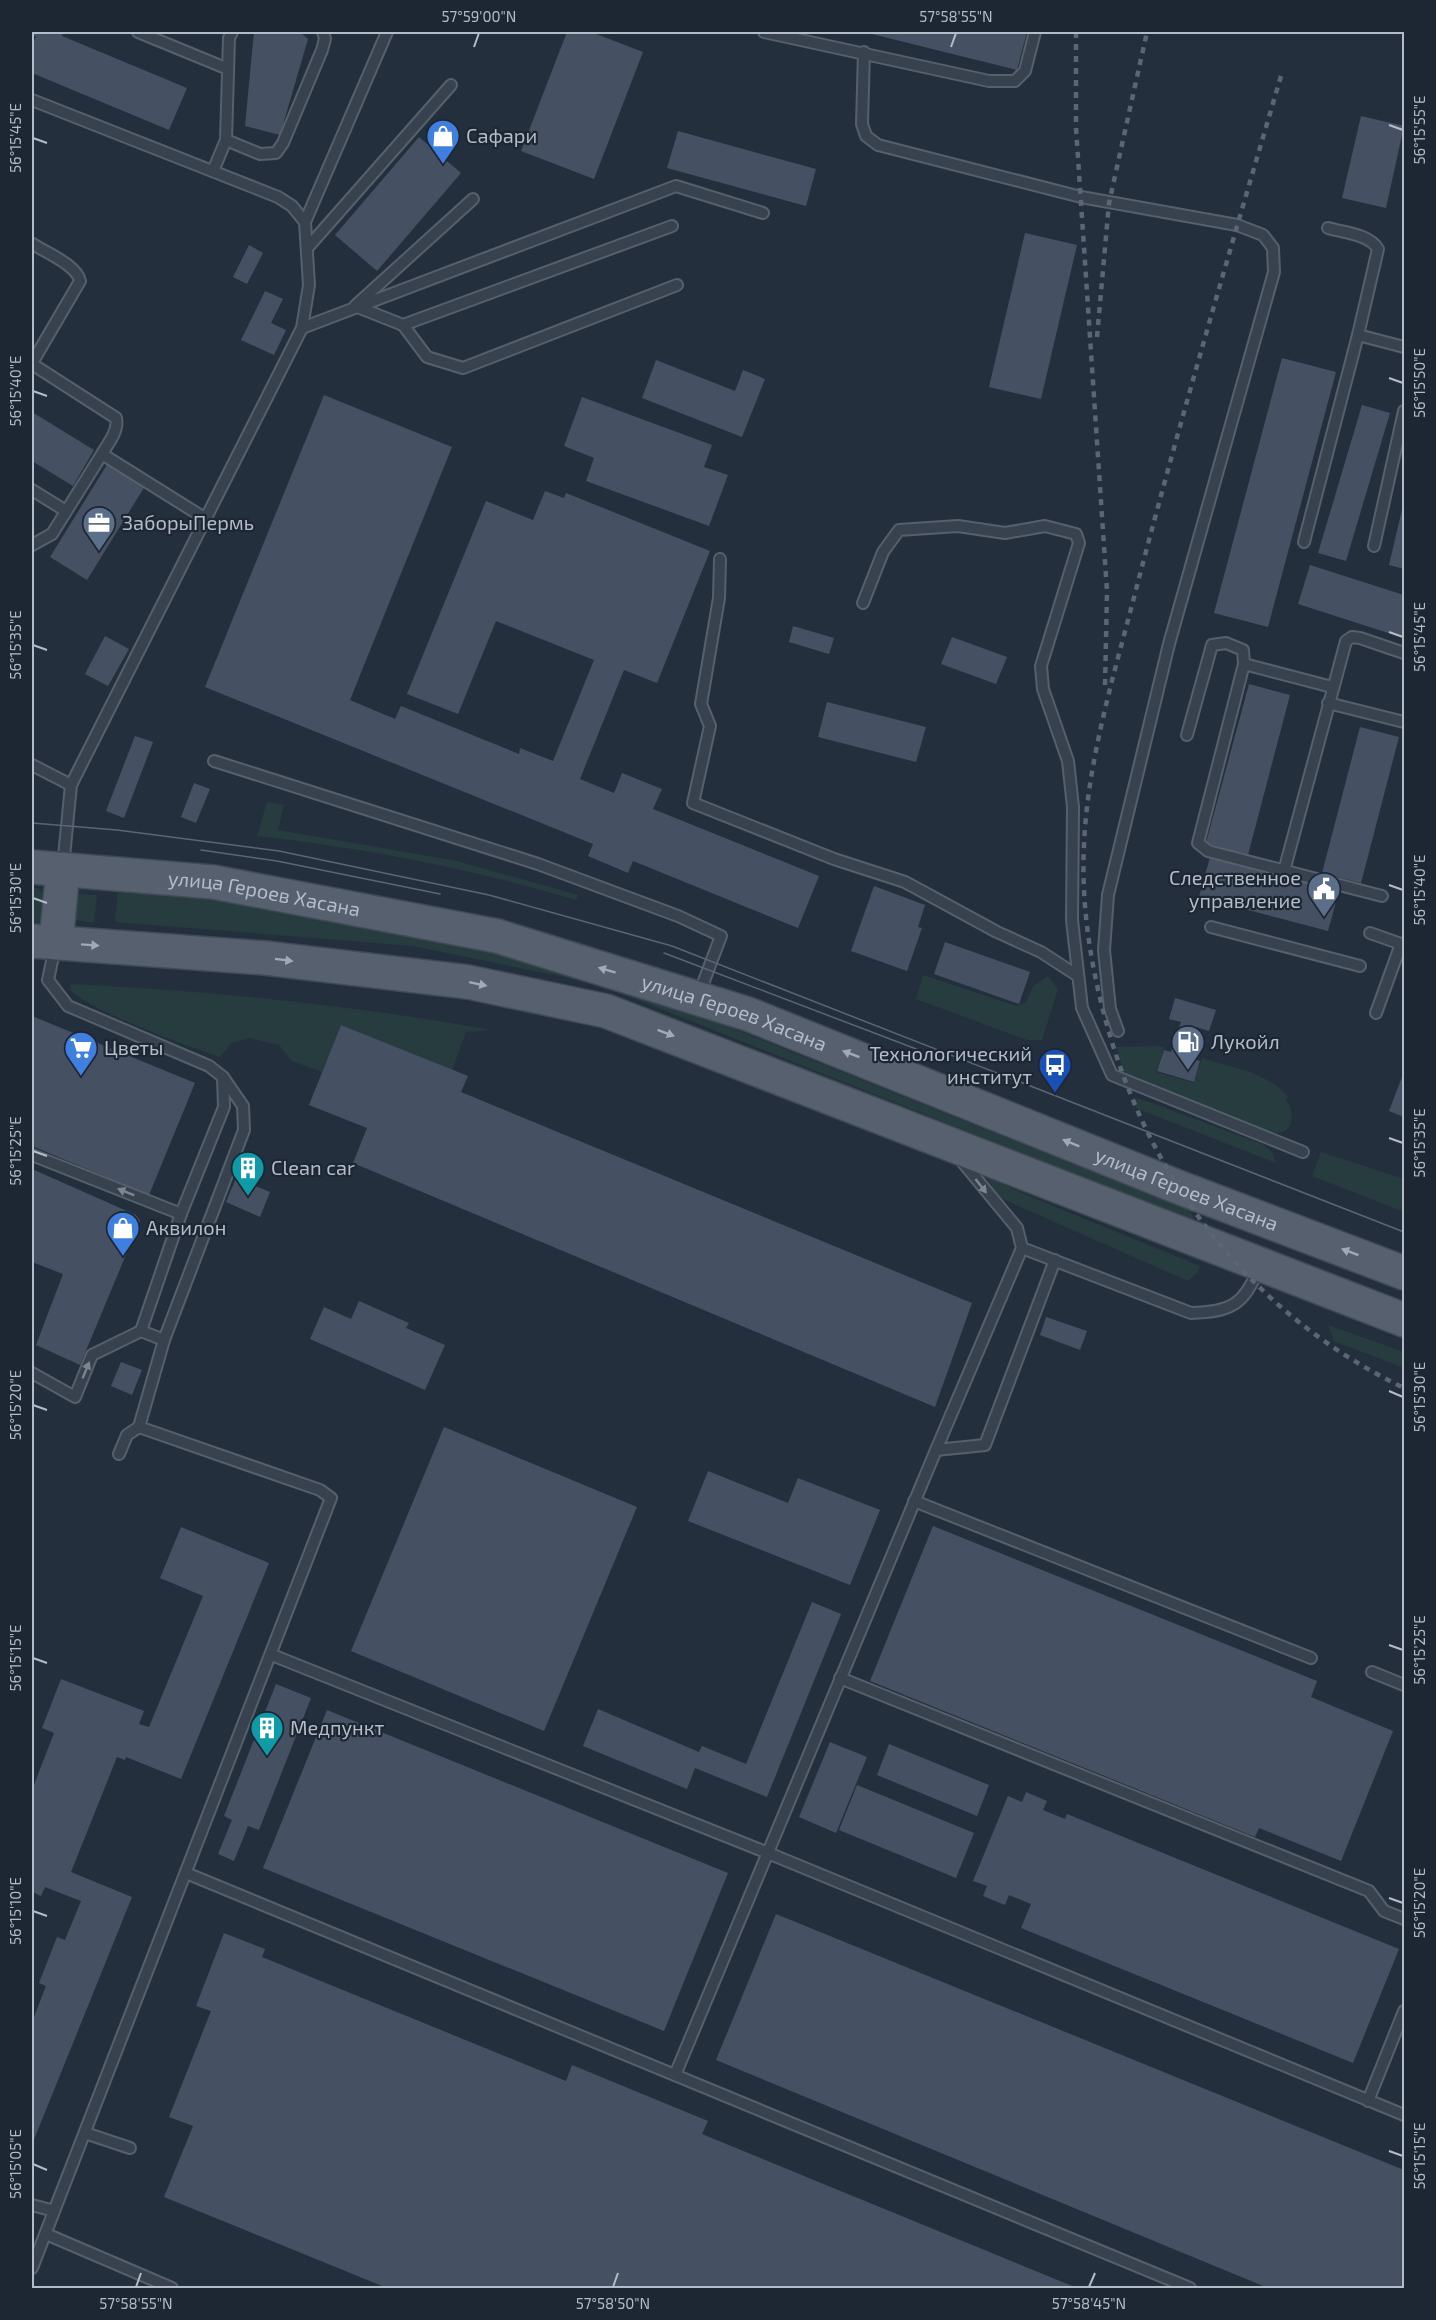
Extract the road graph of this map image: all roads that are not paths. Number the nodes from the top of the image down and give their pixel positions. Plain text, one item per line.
1 (138, 32) edge
2 (323, 32) edge
3 (387, 32) edge
4 (764, 32) edge
5 (1035, 32) edge
6 (229, 34) edge
7 (864, 52) junction
8 (228, 69) junction
9 (451, 85) dead end
10 (32, 100) edge
11 (226, 140) junction
12 (213, 171) junction
13 (472, 199) dead end
14 (763, 213) dead end
15 (305, 222) junction
16 (672, 226) dead end
17 (1328, 228) dead end
18 (33, 244) edge
19 (309, 246) junction
20 (677, 285) dead end
21 (355, 306) junction
22 (403, 325) junction
23 (302, 327) junction
24 (1358, 335) junction
25 (1404, 347) edge
26 (32, 364) edge
27 (1404, 411) edge
28 (102, 454) junction
29 (32, 490) edge
30 (66, 511) junction
31 (206, 519) junction
32 (1304, 542) dead end
33 (32, 545) edge
34 (1374, 546) dead end
35 (720, 559) dead end
36 (863, 603) dead end
37 (1404, 652) edge
38 (1244, 664) junction
39 (1332, 687) junction
40 (1328, 703) junction
41 (1404, 722) edge
42 (1187, 735) dead end
43 (214, 761) dead end
44 (32, 765) edge
45 (71, 785) junction
46 (47, 868) edge
47 (1284, 870) junction
48 (1382, 896) dead end
49 (1211, 927) dead end
50 (1370, 933) dead end
51 (44, 942) edge
52 (1403, 945) edge
53 (1360, 966) dead end
54 (1078, 976) junction
55 (698, 996) junction
56 (1376, 1014) dead end
57 (1118, 1031) dead end
58 (223, 1077) junction
59 (945, 1140) junction
60 (1303, 1152) dead end
61 (32, 1155) edge
62 (181, 1214) junction
63 (1022, 1248) junction
64 (1055, 1260) junction
65 (1260, 1265) junction
66 (1404, 1273) edge
67 (1404, 1320) edge
68 (141, 1331) junction
69 (164, 1340) junction
70 (32, 1373) edge
71 (139, 1427) junction
72 (936, 1450) junction
73 (119, 1454) dead end
74 (915, 1501) junction
75 (272, 1655) junction
76 (1311, 1658) dead end
77 (1372, 1672) dead end
78 (840, 1678) junction
79 (1404, 1685) edge
80 (768, 1853) junction
81 (186, 1873) junction
82 (1404, 1919) edge
83 (1404, 2011) edge
84 (675, 2075) junction
85 (1368, 2101) junction
86 (1404, 2115) edge
87 (85, 2133) junction
88 (130, 2148) dead end
89 (32, 2205) edge
90 (54, 2211) junction
91 (46, 2234) junction
92 (32, 2268) edge
93 (172, 2289) edge
94 (1190, 2289) edge

1 - 8 lane
2 - 11 lane
3 - 15 lane
4 - 7 lane
5 - 7 lane
6 - 8 lane
7 - 57 lane
8 - 11 lane
9 - 19 lane
10 - 12 lane
11 - 12 lane
12 - 15 lane
13 - 21 lane
14 - 21 lane
15 - 19 lane
16 - 22 lane
17 - 24 lane
18 - 26 lane
19 - 23 lane
20 - 22 lane
21 - 22 lane
21 - 23 lane
23 - 31 lane
24 - 25 lane
24 - 32 lane
26 - 28 lane
27 - 34 lane
28 - 30 lane
28 - 31 lane
29 - 30 lane
30 - 33 lane
31 - 45 lane
35 - 54 lane
36 - 54 lane
37 - 39 lane
38 - 39 lane
38 - 42 lane
38 - 47 lane
39 - 40 lane
40 - 41 lane
40 - 47 lane
43 - 55 lane
44 - 45 lane
45 - 46 lane
46 - 51 main road
55 -> 46 main road, улица Героев Хасана
47 - 48 lane
49 - 53 lane
50 - 52 lane
51 - 58 lane
51 -> 59 main road, улица Героев Хасана
52 - 56 lane
54 - 60 lane
66 -> 55 main road, улица Героев Хасана
58 - 62 lane
58 - 69 lane
59 -> 63 lane
59 - 65 main road, улица Героев Хасана
62 -> 61 lane
62 - 68 lane
63 - 64 lane
63 - 72 lane
64 - 65 lane
64 - 72 lane
65 - 67 main road, улица Героев Хасана
68 - 69 lane
70 -> 68 lane
69 - 71 lane
71 - 73 lane
71 - 75 lane
72 - 74 lane
74 - 76 lane
74 - 78 lane
75 - 80 lane
75 - 81 lane
77 - 79 lane
78 - 80 lane
78 - 82 lane
80 - 84 lane
80 - 85 lane
81 - 84 lane
81 - 87 lane
83 - 85 lane
84 - 94 lane
85 - 86 lane
87 - 88 lane
87 - 90 lane
89 - 90 lane
90 - 91 lane
91 - 92 lane
91 - 93 lane

